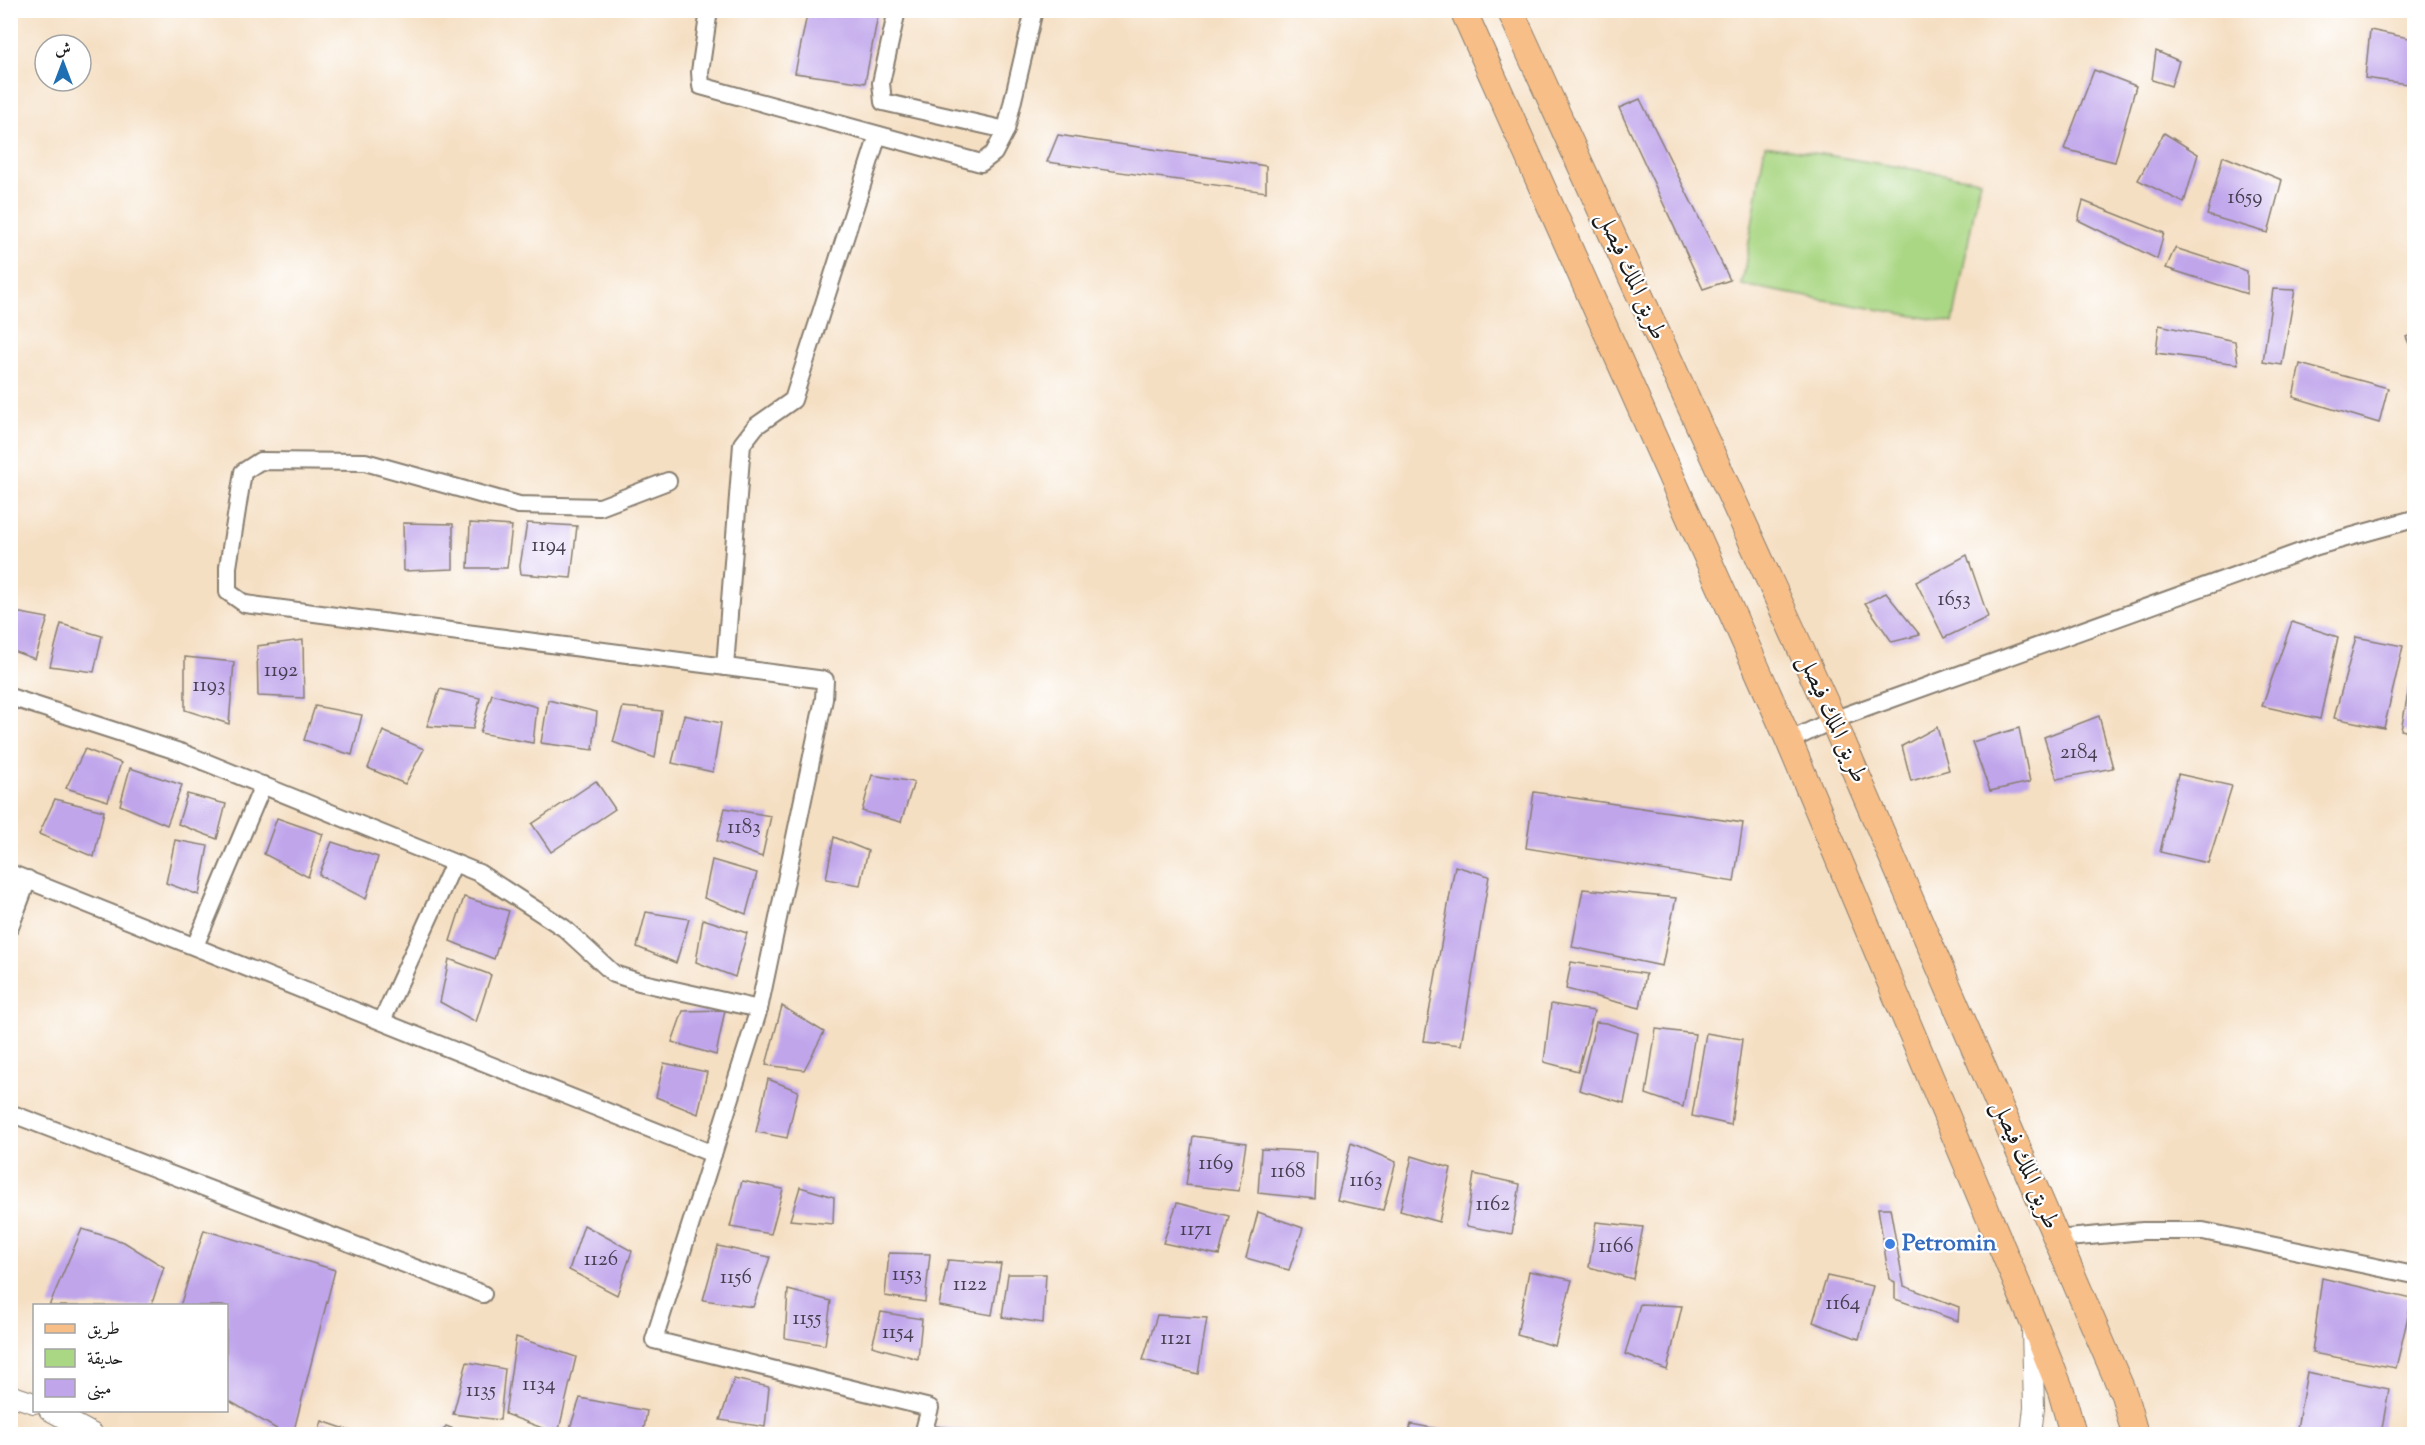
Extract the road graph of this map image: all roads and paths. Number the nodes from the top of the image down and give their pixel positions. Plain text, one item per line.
1 (709, 10) edge
2 (897, 10) edge
3 (1034, 10) edge
4 (1463, 10) edge
5 (1510, 10) edge
6 (1006, 130) junction
7 (878, 135) junction
8 (669, 481) dead end
9 (2415, 519) edge
10 (725, 667) junction
11 (10, 697) edge
12 (1833, 720) junction
13 (1789, 741) junction
14 (263, 785) junction
15 (454, 863) junction
16 (10, 873) edge
17 (28, 879) junction
18 (10, 927) edge
19 (195, 946) junction
20 (759, 1009) junction
21 (382, 1021) junction
22 (10, 1113) edge
23 (713, 1154) junction
24 (2056, 1239) junction
25 (2415, 1275) edge
26 (483, 1294) dead end
27 (2031, 1317) junction
28 (10, 1395) edge
29 (33, 1403) edge
30 (53, 1412) edge
31 (93, 1434) edge
32 (923, 1434) edge
33 (2031, 1434) edge
34 (2073, 1434) edge
35 (2135, 1434) edge

1 - 7 street
2 - 6 street
3 - 6 street
4 - 13 main road, طريق الملك فيصل
5 - 12 main road, طريق الملك فيصل
6 - 7 street
7 - 10 street
8 - 10 street
9 - 12 street
10 - 20 street
11 - 14 street
12 - 13 street
12 - 24 main road, طريق الملك فيصل
13 - 27 main road, طريق الملك فيصل
14 - 15 street
14 - 19 street
15 - 20 street
15 - 21 street
16 - 17 street
17 - 18 street
17 - 19 street
19 - 21 street
20 - 23 street
21 - 23 street
22 - 26 street
23 - 32 street
24 - 25 street
24 - 35 main road, طريق الملك فيصل
27 - 33 street
27 - 34 main road, طريق الملك فيصل
28 - 29 street
30 - 31 street

